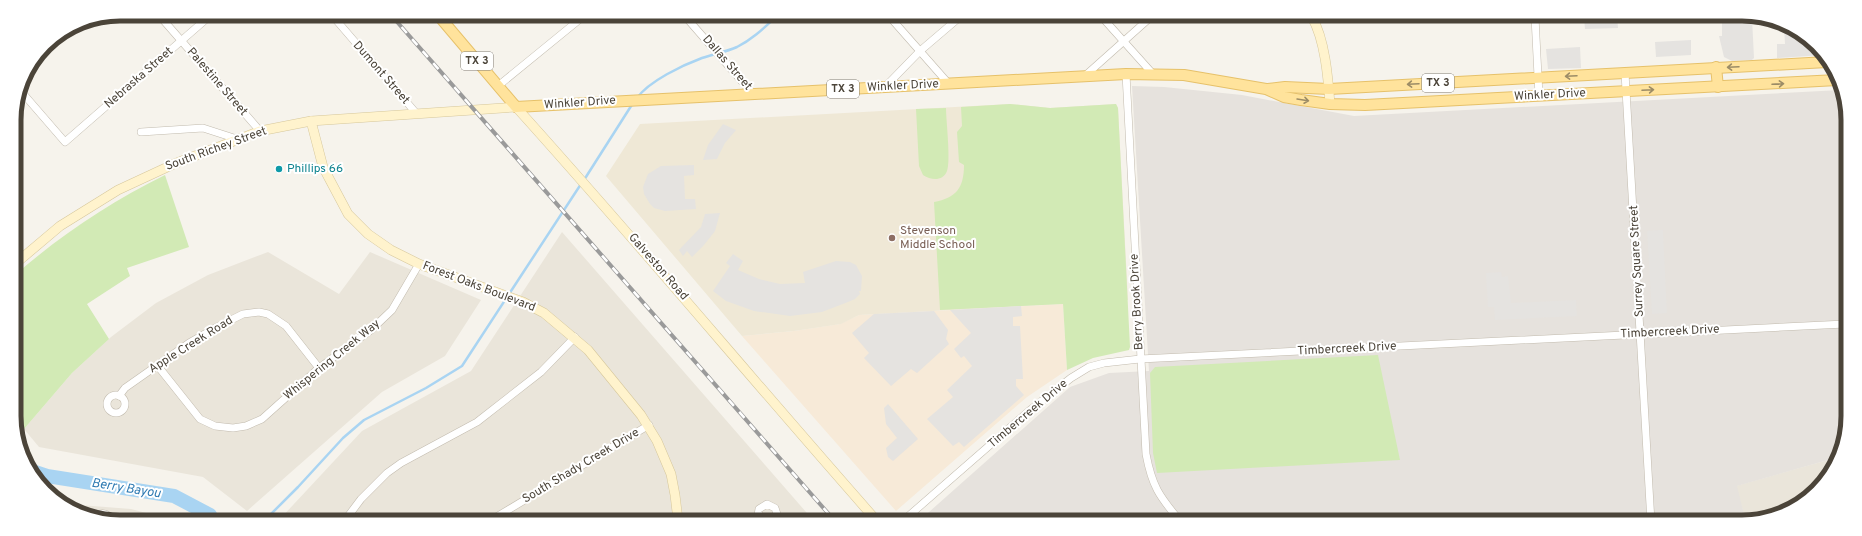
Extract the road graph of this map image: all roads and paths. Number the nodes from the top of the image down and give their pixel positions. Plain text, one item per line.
1 (164, 21) edge
2 (204, 21) edge
3 (336, 21) edge
4 (443, 21) edge
5 (578, 21) edge
6 (689, 21) edge
7 (893, 21) edge
8 (955, 21) edge
9 (1105, 21) edge
10 (1146, 21) edge
11 (1314, 21) edge
12 (1535, 21) edge
13 (181, 41) junction
14 (1123, 41) junction
15 (920, 51) junction
16 (1822, 62) edge
17 (1716, 67) junction
18 (1625, 72) junction
19 (1152, 73) junction
20 (1087, 74) junction
21 (1126, 74) junction
22 (1538, 77) junction
23 (1833, 80) edge
24 (948, 83) junction
25 (498, 86) junction
26 (885, 87) junction
27 (1718, 87) junction
28 (1266, 89) junction
29 (1329, 89) junction
30 (1627, 91) junction
31 (753, 94) junction
32 (24, 95) edge
33 (1539, 96) junction
34 (1330, 104) junction
35 (516, 107) junction
36 (416, 113) junction
37 (311, 121) junction
38 (260, 131) junction
39 (141, 132) dead end
40 (237, 139) junction
41 (21, 259) edge
42 (419, 264) junction
43 (1841, 324) edge
44 (1641, 333) junction
45 (575, 337) junction
46 (1140, 359) junction
47 (157, 365) junction
48 (319, 368) junction
49 (119, 396) dead end
50 (649, 426) junction
51 (349, 515) edge
52 (500, 515) edge
53 (677, 515) edge
54 (758, 515) edge
55 (777, 515) edge
56 (872, 515) edge
57 (910, 515) edge
58 (1175, 515) edge
59 (1651, 515) edge

1 - 13 street, Palestine Street
2 - 13 street, Nebraska Street
3 - 36 street, Dumont Street
4 - 25 main road, Galveston Road / TX 3
5 - 25 street
6 - 31 street, Dallas Street
7 - 15 street
8 - 15 street
9 - 14 street
10 - 14 street
11 - 29 main road
12 - 22 street
13 - 32 street, Nebraska Street
13 - 38 street, Palestine Street
14 - 19 street
14 - 20 street
15 - 24 street
15 - 26 street
16 -> 17 main road, Winkler Drive / TX 3
17 - 18 main road, Winkler Drive / TX 3
17 - 27 main road
18 -> 22 main road, Winkler Drive / TX 3
18 - 30 street, Surrey Square Street
19 - 21 main road, Winkler Drive / TX 3
19 - 28 main road, Winkler Drive / TX 3
20 - 21 main road, Winkler Drive / TX 3
20 - 24 main road, Winkler Drive / TX 3
21 - 46 street, Berry Brook Drive
22 -> 29 main road, Winkler Drive / TX 3
22 - 33 street
27 -> 23 main road, Winkler Drive / TX 3
24 - 26 main road, Winkler Drive / TX 3
25 - 35 main road, Galveston Road / TX 3
26 - 31 main road, Winkler Drive / TX 3
30 -> 27 main road, Winkler Drive / TX 3
28 - 29 main road, Winkler Drive / TX 3
28 -> 34 main road, Winkler Drive / TX 3
29 - 34 main road
30 - 33 main road, Winkler Drive / TX 3
30 - 44 street, Surrey Square Street
31 - 35 main road, Winkler Drive / TX 3
33 - 34 main road, Winkler Drive / TX 3
35 - 36 main road, South Richey Street
35 - 56 main road, Galveston Road
36 - 37 main road, South Richey Street
37 - 38 main road, South Richey Street
37 - 42 main road, Forest Oaks Boulevard
38 - 40 main road, South Richey Street
39 - 40 street
40 - 41 main road, South Richey Street
42 - 45 main road, Forest Oaks Boulevard
42 - 48 street, Whispering Creek Way
43 - 44 street, Timbercreek Drive
44 - 46 street, Timbercreek Drive
44 - 59 street, Surrey Square Street
45 - 50 main road, Forest Oaks Boulevard
45 - 51 street
46 - 57 street, Timbercreek Drive
46 - 58 street, Berry Brook Drive
47 - 48 street, Apple Creek Road
47 - 48 street, Whispering Creek Way
47 - 49 street, Apple Creek Road
50 - 52 street, South Shady Creek Drive
50 - 53 main road, Forest Oaks Boulevard
54 - 55 street

